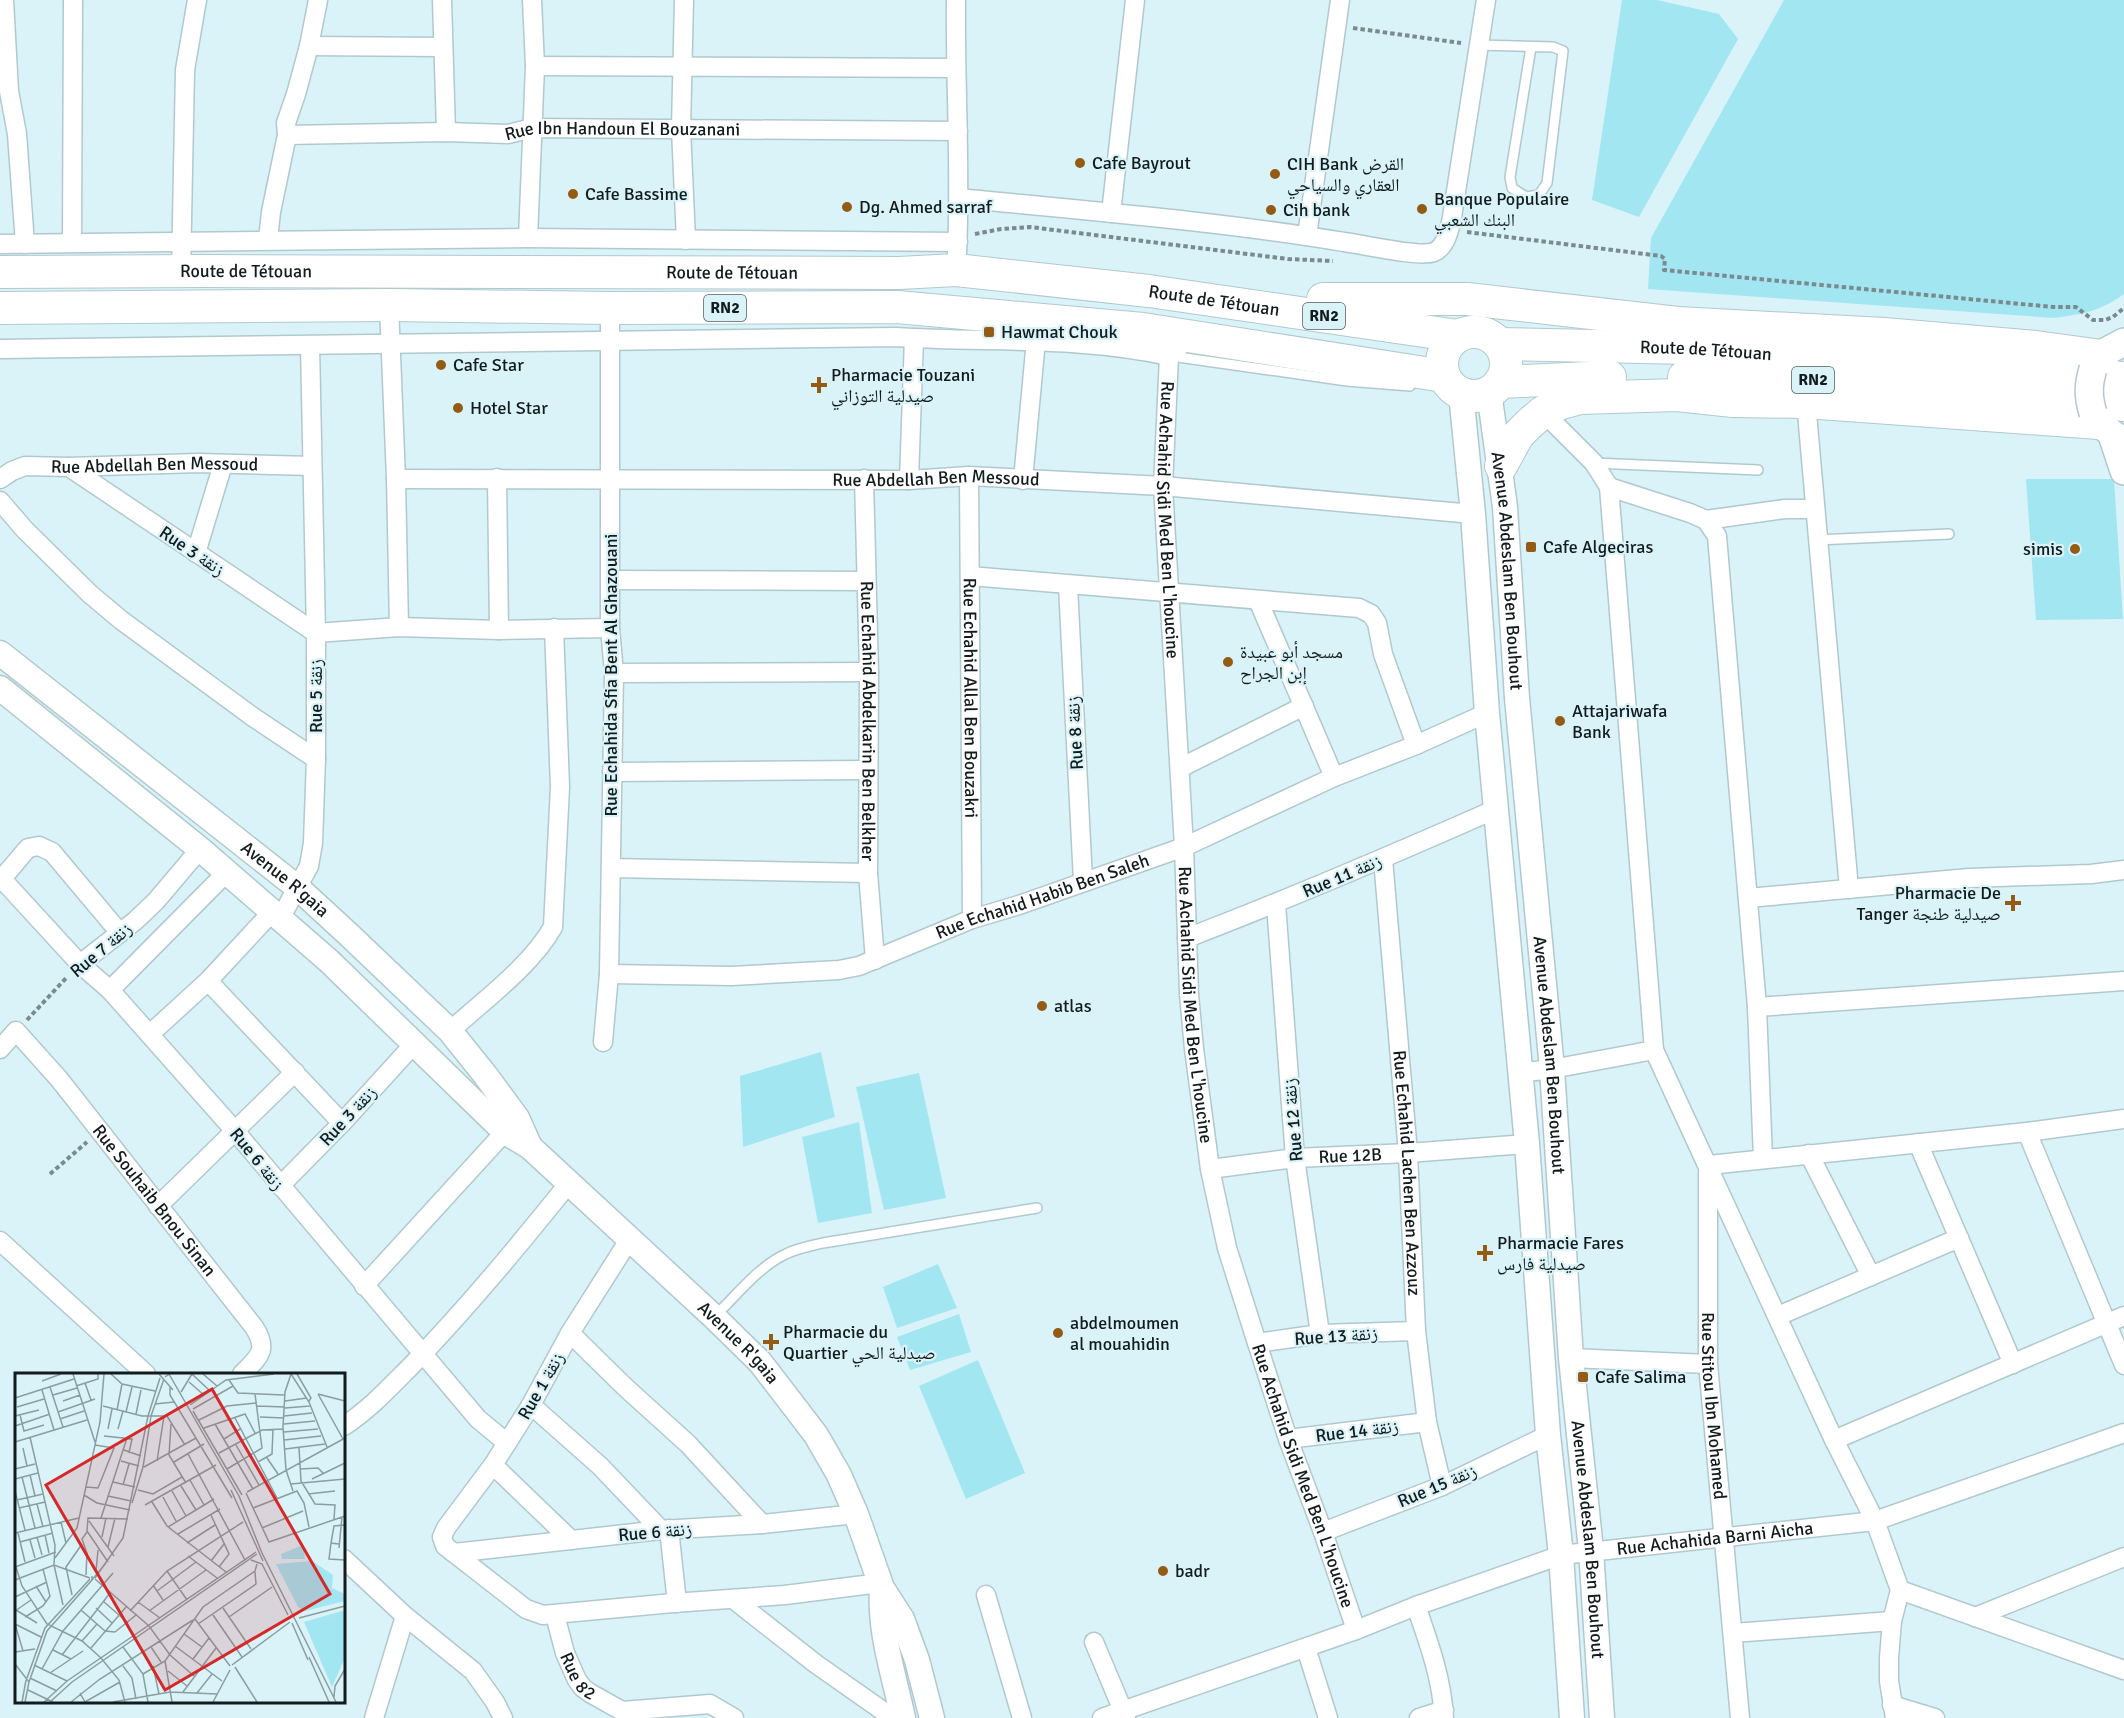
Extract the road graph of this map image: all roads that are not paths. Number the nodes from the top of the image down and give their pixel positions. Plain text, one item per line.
1 (4, 0) edge
2 (73, 0) edge
3 (197, 0) edge
4 (318, 0) edge
5 (442, 0) edge
6 (532, 0) edge
7 (684, 0) edge
8 (956, 0) edge
9 (1135, 0) edge
10 (1340, 0) edge
11 (1486, 0) edge
12 (3, 21) edge
13 (1478, 45) junction
14 (309, 46) junction
15 (443, 47) junction
16 (1531, 47) junction
17 (535, 66) junction
18 (682, 67) junction
19 (955, 68) junction
20 (5, 92) edge
21 (532, 128) junction
22 (681, 129) junction
23 (958, 131) junction
24 (446, 132) junction
25 (8, 135) edge
26 (287, 135) junction
27 (959, 198) junction
28 (1111, 213) junction
29 (1307, 236) junction
30 (528, 238) junction
31 (268, 240) junction
32 (686, 240) junction
33 (72, 242) junction
34 (0, 244) edge
35 (25, 244) junction
36 (182, 256) junction
37 (957, 256) junction
38 (0, 272) edge
39 (1190, 297) junction
40 (389, 305) junction
41 (0, 308) edge
42 (610, 308) junction
43 (1587, 313) junction
44 (1458, 336) junction
45 (1198, 337) junction
46 (914, 339) junction
47 (611, 340) junction
48 (1036, 340) junction
49 (392, 344) junction
50 (1499, 344) junction
51 (310, 345) junction
52 (1689, 348) junction
53 (0, 349) edge
54 (1169, 356) junction
55 (2106, 356) edge
56 (1616, 376) junction
57 (2124, 378) edge
58 (1458, 386) junction
59 (1677, 395) junction
60 (1806, 402) junction
61 (2124, 405) edge
62 (1543, 412) junction
63 (2107, 428) edge
64 (1594, 463) junction
65 (223, 464) junction
66 (312, 466) junction
67 (1501, 466) junction
68 (69, 467) junction
69 (1758, 471) dead end
70 (2124, 471) edge
71 (969, 476) junction
72 (497, 478) junction
73 (0, 479) edge
74 (396, 479) junction
75 (864, 479) junction
76 (909, 480) junction
77 (1023, 480) junction
78 (611, 481) junction
79 (1163, 486) junction
80 (1609, 487) junction
81 (0, 501) edge
82 (1815, 509) junction
83 (1473, 514) junction
84 (1706, 520) junction
85 (1949, 534) dead end
86 (1818, 540) junction
87 (196, 554) junction
88 (970, 576) junction
89 (611, 580) junction
90 (866, 581) junction
91 (1068, 586) junction
92 (1170, 592) junction
93 (1258, 600) junction
94 (399, 627) junction
95 (554, 628) junction
96 (610, 628) junction
97 (499, 630) junction
98 (316, 633) junction
99 (0, 653) edge
100 (869, 672) junction
101 (614, 673) junction
102 (0, 688) edge
103 (1304, 706) junction
104 (1487, 713) junction
105 (1416, 745) junction
106 (316, 759) junction
107 (1180, 768) junction
108 (868, 770) junction
109 (612, 772) junction
110 (1334, 777) junction
111 (1496, 808) junction
112 (1184, 847) junction
113 (200, 849) junction
114 (1383, 859) junction
115 (611, 868) junction
116 (2124, 870) edge
117 (226, 873) junction
118 (868, 873) junction
119 (1, 880) edge
120 (1083, 881) junction
121 (298, 888) junction
122 (1849, 889) junction
123 (1748, 898) junction
124 (1276, 904) junction
125 (276, 916) junction
126 (972, 920) junction
127 (120, 933) junction
128 (1187, 938) junction
129 (875, 960) junction
130 (80, 964) junction
131 (609, 974) junction
132 (208, 981) junction
133 (2124, 981) edge
134 (110, 990) junction
135 (1757, 1007) junction
136 (450, 1032) junction
137 (150, 1034) junction
138 (603, 1042) dead end
139 (414, 1044) junction
140 (0, 1049) edge
141 (1654, 1050) junction
142 (1552, 1069) junction
143 (295, 1072) junction
144 (1519, 1073) junction
145 (2124, 1119) edge
146 (342, 1124) junction
147 (511, 1125) junction
148 (234, 1131) junction
149 (2026, 1132) junction
150 (1918, 1143) junction
151 (1527, 1144) junction
152 (1408, 1153) junction
153 (1809, 1154) junction
154 (1295, 1158) junction
155 (1763, 1159) junction
156 (1708, 1164) junction
157 (1210, 1169) junction
158 (568, 1183) junction
159 (280, 1186) junction
160 (158, 1206) junction
161 (1037, 1208) dead end
162 (1959, 1238) junction
163 (629, 1240) junction
164 (0, 1241) edge
165 (1871, 1276) junction
166 (364, 1286) junction
167 (1778, 1316) junction
168 (2124, 1316) edge
169 (714, 1317) junction
170 (2106, 1324) junction
171 (1416, 1331) junction
172 (570, 1333) junction
173 (1320, 1334) junction
174 (1257, 1343) junction
175 (423, 1353) junction
176 (1571, 1358) junction
177 (1708, 1364) junction
178 (2013, 1364) junction
179 (2124, 1365) edge
180 (145, 1373) edge
181 (243, 1373) edge
182 (531, 1405) junction
183 (1427, 1422) junction
184 (345, 1425) edge
185 (2124, 1433) edge
186 (1548, 1435) junction
187 (1288, 1439) junction
188 (1834, 1440) junction
189 (507, 1443) junction
190 (493, 1465) junction
191 (1442, 1486) junction
192 (856, 1514) junction
193 (1875, 1521) junction
194 (762, 1524) junction
195 (665, 1530) junction
196 (1323, 1532) junction
197 (1725, 1536) junction
198 (571, 1540) junction
199 (1590, 1550) junction
200 (454, 1553) junction
201 (1560, 1555) junction
202 (2124, 1557) edge
203 (345, 1560) edge
204 (881, 1585) junction
205 (1900, 1590) junction
206 (986, 1595) dead end
207 (734, 1599) junction
208 (677, 1603) junction
209 (1416, 1606) junction
210 (555, 1615) junction
211 (405, 1616) junction
212 (1975, 1617) junction
213 (1892, 1621) junction
214 (1356, 1630) junction
215 (1733, 1633) junction
216 (1094, 1642) dead end
217 (1306, 1648) junction
218 (2124, 1670) edge
219 (620, 1714) edge
220 (1444, 1714) edge
221 (1892, 1714) edge
222 (1125, 1715) edge
223 (374, 1718) edge
224 (503, 1718) edge
225 (734, 1718) edge
226 (893, 1718) edge
227 (903, 1718) edge
228 (932, 1718) edge
229 (1022, 1718) edge
230 (1102, 1718) edge
231 (1328, 1718) edge
232 (1419, 1718) edge
233 (1572, 1718) edge
234 (1602, 1718) edge
235 (1740, 1718) edge
236 (1935, 1718) edge

1 - 12 street
2 - 33 street
3 - 36 street
4 - 14 street
5 - 15 street
6 - 17 street
7 - 18 street
8 - 19 street
9 - 28 street
10 - 29 street
11 - 13 street
12 - 20 street
13 - 16 lane
13 - 29 street
14 - 15 street
14 - 26 street
15 - 24 street
16 - 16 lane
17 - 18 street
17 - 21 street
18 - 19 street
18 - 22 street
19 - 23 street
20 - 25 street
21 - 22 street, Rue Ibn Handoun El Bouzanani
21 - 24 street, Rue Ibn Handoun El Bouzanani
21 - 30 street
22 - 23 street, Rue Ibn Handoun El Bouzanani
22 - 32 street
23 - 27 street
24 - 26 street, Rue Ibn Handoun El Bouzanani
25 - 35 street
26 - 31 street
27 - 28 street
27 - 37 street
28 - 29 street
30 - 31 street
30 - 32 street
31 - 36 street
32 - 37 street
33 - 35 street
33 - 36 street
34 - 35 street
36 - 37 highway, Route de Tétouan / RN2
36 - 38 highway, Route de Tétouan / RN2
37 - 39 highway, Route de Tétouan / RN2
39 - 43 highway
39 - 44 highway, Route de Tétouan / RN2
40 - 41 highway, Route de Tétouan / RN2
40 - 42 highway, Route de Tétouan / RN2
40 - 49 street
42 - 45 highway, Route de Tétouan / RN2
42 - 47 street, Rue Echahida Sfia Bent Al Ghazouani
43 - 52 highway
43 - 55 highway
44 - 50 highway, Route de Tétouan / RN2
44 - 58 highway
45 - 54 street
45 - 58 highway, Route de Tétouan / RN2
46 - 47 street
46 - 48 street
46 - 76 street
47 - 49 street
47 - 78 street, Rue Echahida Sfia Bent Al Ghazouani
48 - 54 street
48 - 77 street
49 - 51 street
49 - 74 street
50 - 52 highway, Route de Tétouan / RN2
50 - 58 highway
51 - 53 street
51 - 66 street, Rue 5 زنقة
52 - 57 highway, Route de Tétouan / RN2
54 - 58 lane
54 - 79 street, Rue Achahid Sidi Med Ben L'houcine
55 - 63 main road, bridge
56 - 58 highway, Route de Tétouan / RN2
56 - 59 highway
56 - 61 highway, Route de Tétouan / RN2
58 - 67 main road, Avenue Abdeslam Ben Bouhout
58 - 83 main road, Avenue Abdeslam Ben Bouhout
59 - 60 highway
59 - 62 highway
60 - 63 highway
60 - 82 street
62 - 64 street
62 - 67 highway
63 - 70 main road
64 - 69 lane
64 - 80 street
65 - 66 street, Rue Abdellah Ben Messoud
65 - 68 street, Rue Abdellah Ben Messoud
65 - 87 street
66 - 98 street, Rue 5 زنقة
67 - 142 main road, Avenue Abdeslam Ben Bouhout
68 - 73 street, Rue Abdellah Ben Messoud
68 - 87 street, Rue 3 زنقة
71 - 76 street, Rue Abdellah Ben Messoud
71 - 77 street, Rue Abdellah Ben Messoud
71 - 88 street, Rue Echahid Allal Ben Bouzakri
72 - 74 street, Rue Abdellah Ben Messoud
72 - 78 street, Rue Abdellah Ben Messoud
72 - 97 street
74 - 94 street
75 - 76 street, Rue Abdellah Ben Messoud
75 - 78 street, Rue Abdellah Ben Messoud
75 - 90 street, Rue Echahid Abdelkarin Ben Belkher
77 - 79 street, Rue Abdellah Ben Messoud
78 - 89 street, Rue Echahida Sfia Bent Al Ghazouani
79 - 83 street, Rue Abdellah Ben Messoud
79 - 92 street, Rue Achahid Sidi Med Ben L'houcine
80 - 84 street
80 - 141 street
81 - 106 street
82 - 84 street
82 - 86 street
83 - 104 main road, Avenue Abdeslam Ben Bouhout
84 - 123 street
85 - 86 lane
86 - 122 street
87 - 98 street, Rue 3 زنقة
88 - 91 street
88 - 126 street, Rue Echahid Allal Ben Bouzakri
89 - 90 street
89 - 96 street, Rue Echahida Sfia Bent Al Ghazouani
90 - 100 street, Rue Echahid Abdelkarin Ben Belkher
91 - 92 street
91 - 120 street, Rue 8 زنقة
92 - 93 street
92 - 107 street, Rue Achahid Sidi Med Ben L'houcine
93 - 103 street
93 - 105 street
94 - 97 street
94 - 98 street
95 - 96 street
95 - 97 street
95 - 136 street
96 - 101 street, Rue Echahida Sfia Bent Al Ghazouani
98 - 106 street, Rue 5 زنقة
99 - 121 main road, Avenue R'gaia
100 - 101 street
100 - 108 street, Rue Echahid Abdelkarin Ben Belkher
101 - 109 street, Rue Echahida Sfia Bent Al Ghazouani
102 - 113 main road, Avenue R'gaia
103 - 107 street
103 - 110 street
104 - 105 street, Rue Echahid Habib Ben Saleh
104 - 111 main road, Avenue Abdeslam Ben Bouhout
105 - 110 street, Rue Echahid Habib Ben Saleh
106 - 121 street, Rue 5 زنقة
107 - 112 street, Rue Achahid Sidi Med Ben L'houcine
108 - 109 street
108 - 118 street, Rue Echahid Abdelkarin Ben Belkher
109 - 115 street, Rue Echahida Sfia Bent Al Ghazouani
110 - 112 street, Rue Echahid Habib Ben Saleh
111 - 114 street, Rue 11 زنقة
111 - 144 main road, Avenue Abdeslam Ben Bouhout
112 - 120 street, Rue Echahid Habib Ben Saleh
112 - 128 street, Rue Achahid Sidi Med Ben L'houcine
113 - 117 main road, Avenue R'gaia
113 - 127 street, Rue 7 زنقة
114 - 124 street, Rue 11 زنقة
114 - 152 street, Rue Echahid Lachen Ben Azzouz
115 - 118 street
115 - 131 street, Rue Echahida Sfia Bent Al Ghazouani
116 - 122 street
117 - 125 main road, Avenue R'gaia
117 - 134 street
118 - 129 street, Rue Echahid Abdelkarin Ben Belkher
119 - 127 street
119 - 130 street, Rue 6 زنقة
120 - 126 street, Rue Echahid Habib Ben Saleh
121 - 125 street, Rue 5 زنقة
121 - 136 main road, Avenue R'gaia
122 - 123 street
123 - 135 street
124 - 128 street, Rue 11 زنقة
124 - 154 street, Rue 12 زنقة
125 - 132 street, Rue 5 زنقة
125 - 139 main road, Avenue R'gaia
126 - 129 street, Rue Echahid Habib Ben Saleh
127 - 130 street, Rue 7 زنقة
128 - 157 street, Rue Achahid Sidi Med Ben L'houcine
129 - 131 street, Rue Echahid Habib Ben Saleh
130 - 134 street, Rue 6 زنقة
131 - 138 street, Rue Echahida Sfia Bent Al Ghazouani
132 - 137 street, Rue 5 زنقة
132 - 143 street
133 - 135 street
134 - 137 street, Rue 6 زنقة
135 - 155 street
136 - 147 main road, Avenue R'gaia
137 - 148 street, Rue 6 زنقة
139 - 146 street, Rue 3 زنقة
139 - 147 main road, Avenue R'gaia
140 - 160 street, Rue Souhaib Bnou Sinan
141 - 142 street
141 - 156 street
142 - 144 street
142 - 176 main road, Avenue Abdeslam Ben Bouhout
143 - 146 street
143 - 148 street
144 - 151 main road, Avenue Abdeslam Ben Bouhout
145 - 149 street
146 - 159 street, Rue 3 زنقة
147 - 158 main road, Avenue R'gaia
147 - 166 street
148 - 159 street, Rue 6 زنقة
148 - 160 street
149 - 150 street
149 - 170 street
150 - 153 street
150 - 162 street
151 - 152 street, Rue 12B
151 - 186 main road, Avenue Abdeslam Ben Bouhout
152 - 154 street, Rue 12B
152 - 171 street, Rue Echahid Lachen Ben Azzouz
153 - 155 street
153 - 165 street
154 - 157 street, Rue 12B
154 - 173 street, Rue 12 زنقة
155 - 156 street
156 - 167 street
156 - 177 street, Rue Stitou Ibn Mohamed
157 - 174 street, Rue Achahid Sidi Med Ben L'houcine
158 - 163 main road, Avenue R'gaia
158 - 175 street
159 - 166 street, Rue 6 زنقة
160 - 181 street, Rue Souhaib Bnou Sinan
161 - 169 lane
162 - 165 street
162 - 178 street
163 - 169 main road, Avenue R'gaia
163 - 172 street, Rue 1 زنقة
164 - 180 street
165 - 167 street
166 - 175 street, Rue 6 زنقة
167 - 188 street
168 - 170 street
169 - 192 main road, Avenue R'gaia
170 - 178 street
170 - 179 street
171 - 173 street, Rue 13 زنقة
171 - 183 street, Rue Echahid Lachen Ben Azzouz
172 - 182 street, Rue 1 زنقة
172 - 194 street
173 - 174 street, Rue 13 زنقة
174 - 187 street, Rue Achahid Sidi Med Ben L'houcine
175 - 184 street
175 - 189 street, Rue 6 زنقة
176 - 177 street
176 - 199 main road, Avenue Abdeslam Ben Bouhout
177 - 197 street, Rue Stitou Ibn Mohamed
178 - 188 street
182 - 189 street, Rue 1 زنقة
182 - 195 street
183 - 187 street, Rue 14 زنقة
183 - 191 street, Rue Echahid Lachen Ben Azzouz
185 - 193 street, Rue Achahida Barni Aicha
186 - 191 street, Rue 15 زنقة
186 - 201 main road, Avenue Abdeslam Ben Bouhout
187 - 196 street, Rue Achahid Sidi Med Ben L'houcine
188 - 193 street
189 - 190 street, Rue 1 زنقة
190 - 198 street
190 - 200 street, Rue 1 زنقة
191 - 196 street, Rue 15 زنقة
192 - 194 street, Rue 6 زنقة
192 - 204 main road, Avenue R'gaia
193 - 197 street, Rue Achahida Barni Aicha
193 - 205 street
194 - 195 street, Rue 6 زنقة
195 - 198 street, Rue 6 زنقة
195 - 208 street
196 - 214 street, Rue Achahid Sidi Med Ben L'houcine
197 - 199 street, Rue Achahida Barni Aicha
197 - 215 street, Rue Stitou Ibn Mohamed
198 - 200 street, Rue 6 زنقة
199 - 201 street, Rue Achahida Barni Aicha
199 - 234 main road, Avenue Abdeslam Ben Bouhout
200 - 210 street
201 - 209 street, Rue Achahida Barni Aicha
201 - 233 main road, Avenue Abdeslam Ben Bouhout
202 - 212 street
203 - 211 street
204 - 207 street
204 - 227 main road, Avenue R'gaia
204 - 228 main road, Avenue R'gaia
205 - 212 street
205 - 213 street
206 - 229 street
207 - 208 street
207 - 226 street
208 - 210 street
209 - 214 street, Rue Achahida Barni Aicha
209 - 220 street
210 - 219 street, Rue 82
211 - 223 street
211 - 224 street
212 - 218 street
213 - 215 street
213 - 221 street
214 - 217 street, Rue Achahida Barni Aicha
215 - 235 street, Rue Stitou Ibn Mohamed
216 - 222 street
217 - 222 street, Rue Achahida Barni Aicha
217 - 231 street
219 - 225 street, Rue 82
220 - 232 street
221 - 236 street
222 - 230 street, Rue Achahida Barni Aicha

